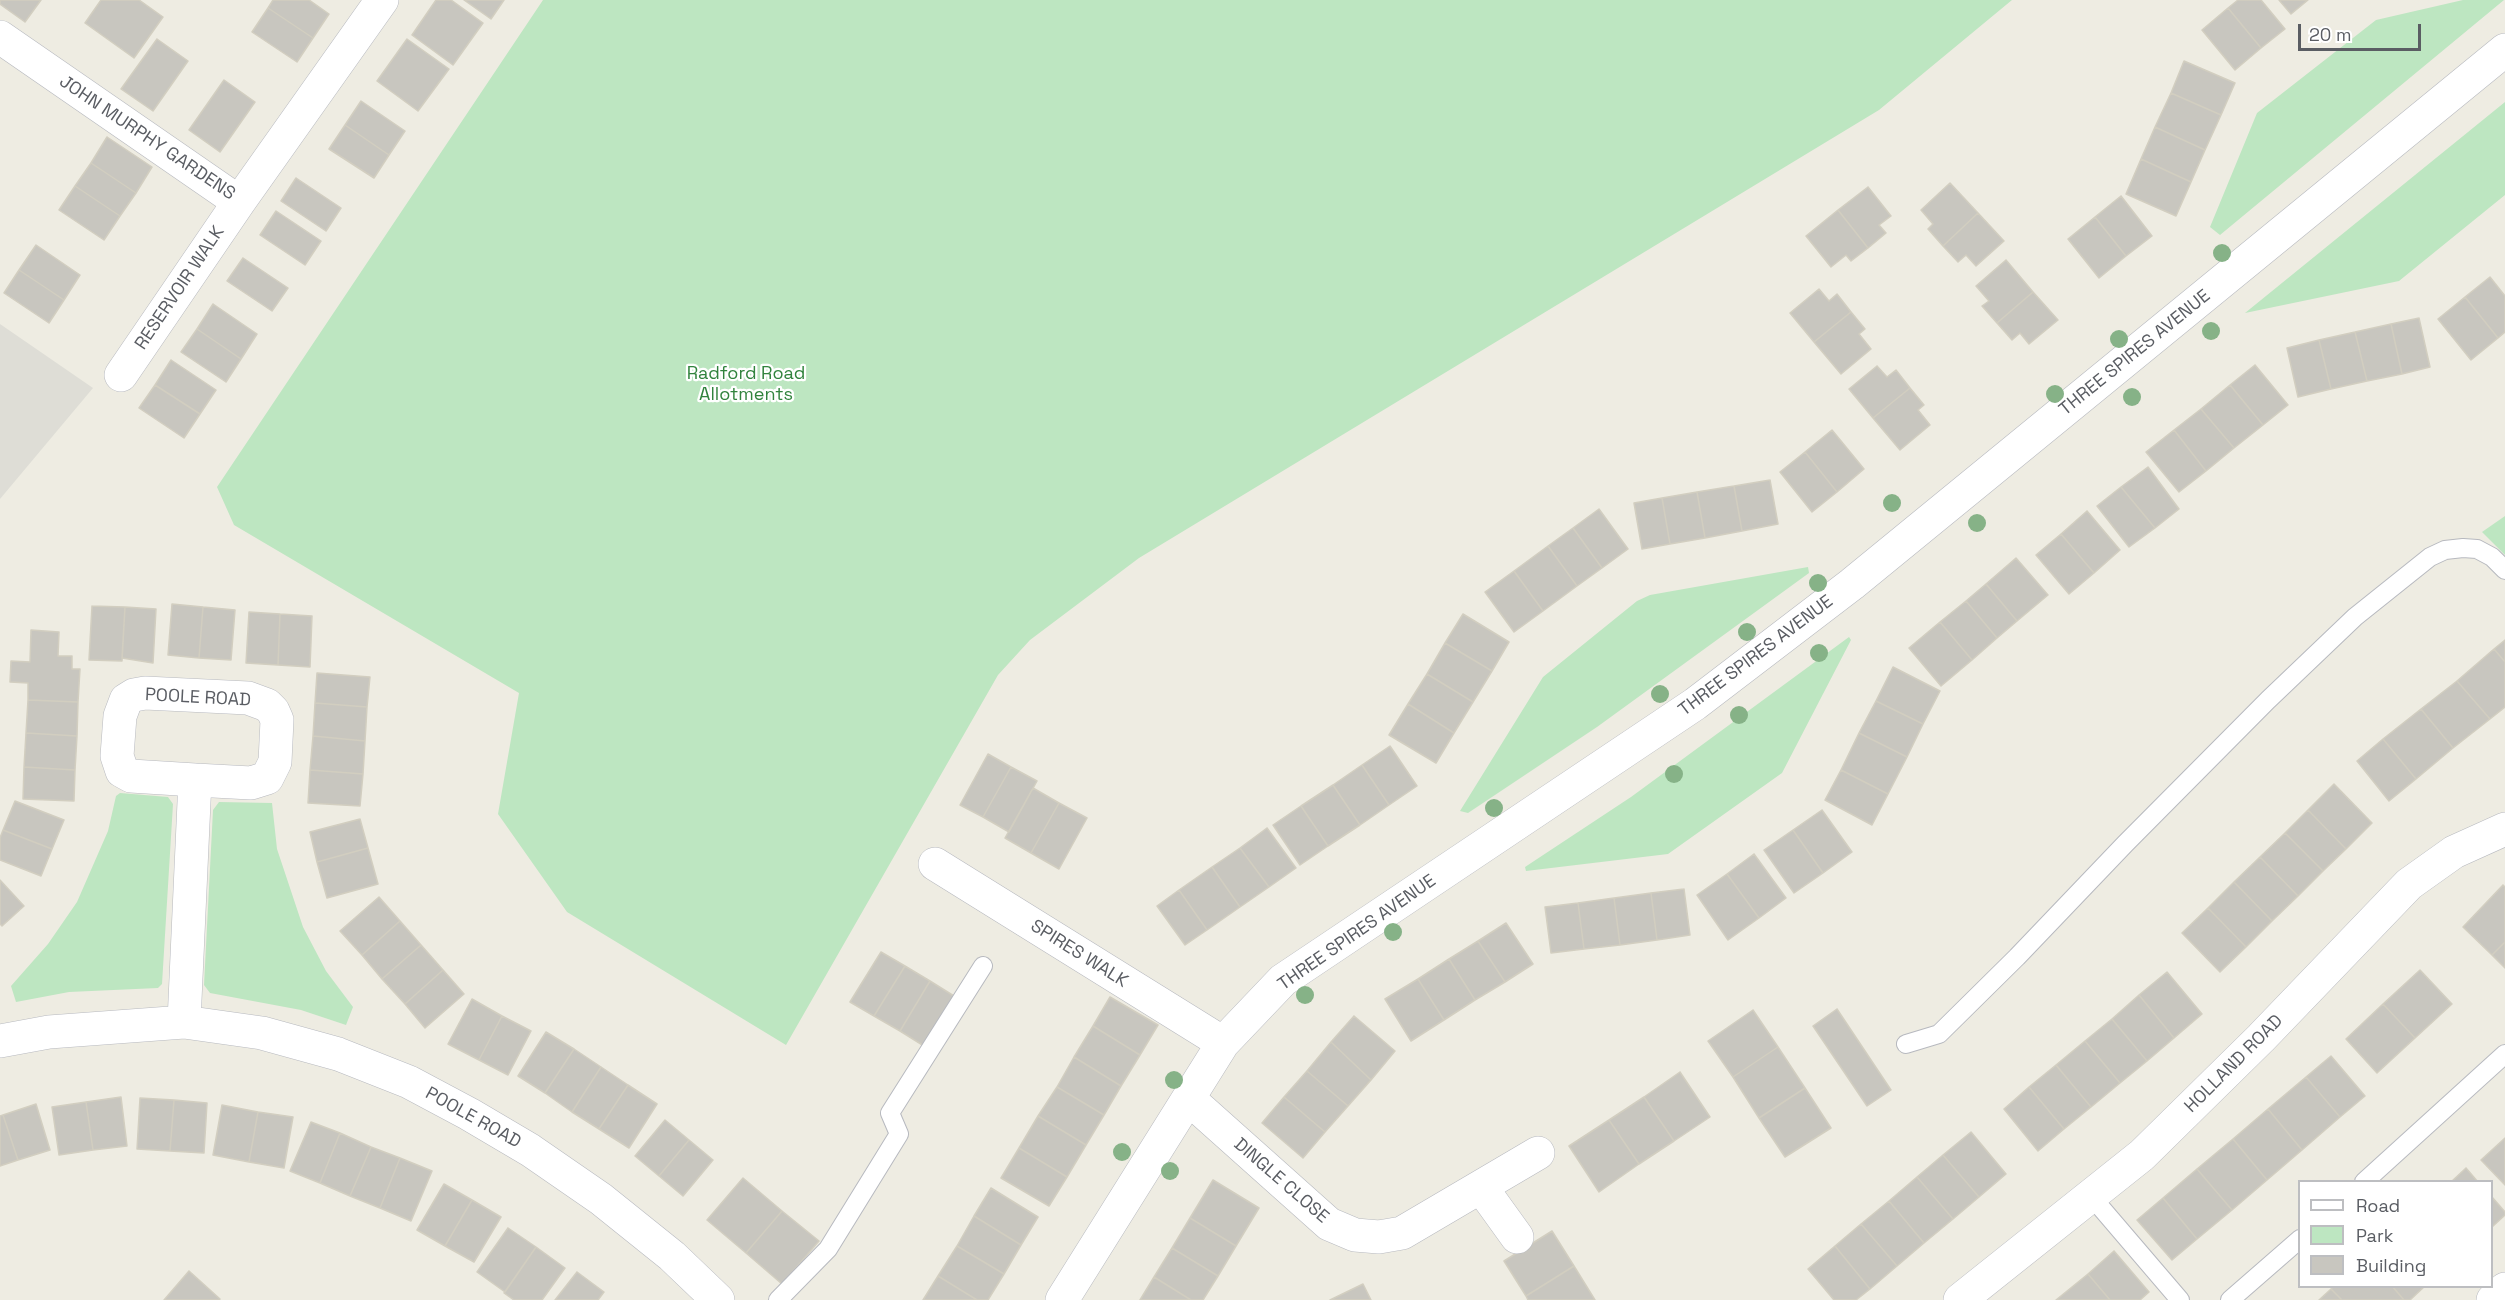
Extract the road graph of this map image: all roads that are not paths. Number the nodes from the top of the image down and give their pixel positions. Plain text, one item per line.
1 (382, 0) edge
2 (0, 37) edge
3 (2505, 50) edge
4 (239, 202) junction
5 (121, 375) dead end
6 (2505, 570) edge
7 (195, 780) junction
8 (2505, 829) edge
9 (935, 864) dead end
10 (983, 966) dead end
11 (184, 1022) junction
12 (0, 1041) edge
13 (1223, 1043) junction
14 (1906, 1044) dead end
15 (2505, 1054) edge
16 (1189, 1099) junction
17 (1538, 1152) dead end
18 (2366, 1180) edge
19 (1481, 1187) junction
20 (2091, 1196) junction
21 (1516, 1237) dead end
22 (2298, 1241) edge
23 (2505, 1289) edge
24 (718, 1300) edge
25 (778, 1300) edge
26 (1062, 1300) edge
27 (1960, 1300) edge
28 (2180, 1300) edge
29 (2230, 1300) edge
30 (2493, 1300) edge

1 - 4 street, JOHN MURPHY GARDENS
2 - 4 street, JOHN MURPHY GARDENS
3 - 13 street, THREE SPIRES AVENUE
4 - 5 street, RESERVOIR WALK
6 - 14 lane
7 - 7 street, POOLE ROAD
7 - 11 street
8 - 20 street, HOLLAND ROAD
9 - 13 street, SPIRES WALK
10 - 25 lane
11 - 12 street, POOLE ROAD
11 - 24 street, POOLE ROAD
13 - 16 street, THREE SPIRES AVENUE
15 - 18 lane
16 - 19 street, DINGLE CLOSE
16 - 26 street, THREE SPIRES AVENUE
17 - 19 street, DINGLE CLOSE
19 - 21 street
20 - 27 street, HOLLAND ROAD
20 - 28 lane
22 - 29 lane
23 - 30 street

